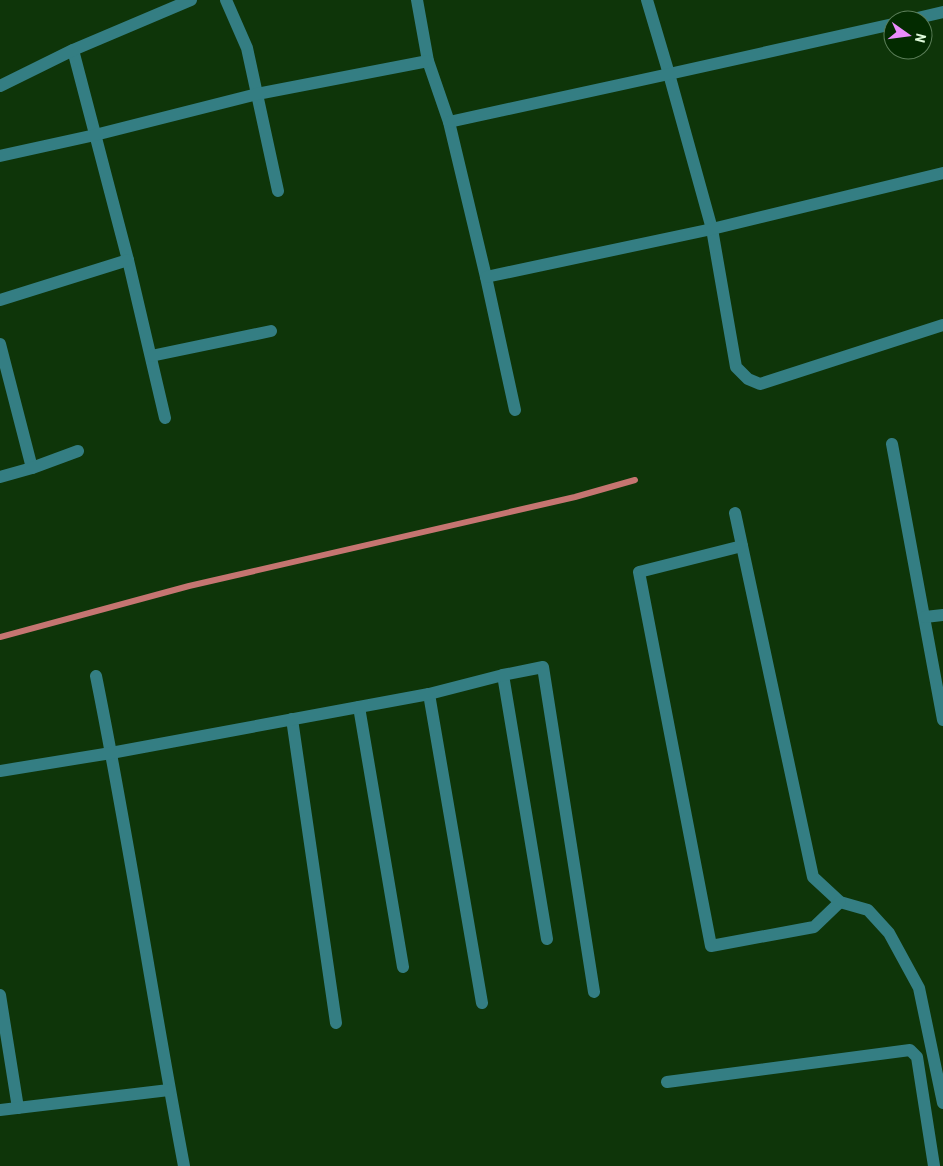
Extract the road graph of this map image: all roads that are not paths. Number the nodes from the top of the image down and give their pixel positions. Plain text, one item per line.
1 (191, 0) edge
2 (226, 0) edge
3 (417, 0) edge
4 (647, 0) edge
5 (883, 26) edge
6 (73, 50) junction
7 (428, 61) junction
8 (669, 74) junction
9 (0, 86) edge
10 (257, 94) junction
11 (449, 122) junction
12 (95, 135) junction
13 (0, 156) edge
14 (943, 173) edge
15 (278, 191) dead end
16 (712, 229) junction
17 (128, 260) junction
18 (486, 277) junction
19 (0, 300) edge
20 (943, 326) edge
21 (271, 331) dead end
22 (0, 344) edge
23 (151, 356) junction
24 (515, 410) dead end
25 (165, 418) dead end
26 (892, 444) dead end
27 (78, 452) dead end
28 (32, 468) junction
29 (0, 477) edge
30 (735, 513) dead end
31 (742, 546) junction
32 (943, 615) edge
33 (925, 617) junction
34 (96, 676) dead end
35 (503, 676) junction
36 (429, 694) junction
37 (359, 706) junction
38 (292, 719) junction
39 (943, 720) edge
40 (111, 753) junction
41 (0, 770) edge
42 (840, 902) junction
43 (547, 939) dead end
44 (404, 967) dead end
45 (594, 992) dead end
46 (0, 995) edge
47 (482, 1003) dead end
48 (336, 1023) dead end
49 (666, 1082) dead end
50 (170, 1090) junction
51 (943, 1103) edge
52 (18, 1108) junction
53 (0, 1110) edge
54 (184, 1166) edge
55 (934, 1166) edge

1 - 6 street
2 - 10 street
3 - 7 street
4 - 8 street
5 - 8 street
6 - 9 street
6 - 12 street
7 - 10 street
7 - 11 street
8 - 11 street
8 - 16 street
10 - 12 street
10 - 15 street
11 - 18 street
12 - 13 street
12 - 17 street
14 - 16 street
16 - 18 street
16 - 20 street
17 - 19 street
17 - 23 street
18 - 24 street
21 - 23 street
22 - 28 street
23 - 25 street
26 - 33 street
27 - 28 street
28 - 29 street
30 - 31 street
31 - 42 street
31 - 42 street
32 - 33 street
33 - 39 street
34 - 40 street
35 - 36 street
35 - 43 street
35 - 45 street
36 - 37 street
36 - 47 street
37 - 38 street
37 - 44 street
38 - 40 street
38 - 48 street
40 - 41 street
40 - 50 street
42 - 51 street
46 - 52 street
49 - 55 street
50 - 52 street
50 - 54 street
52 - 53 street

